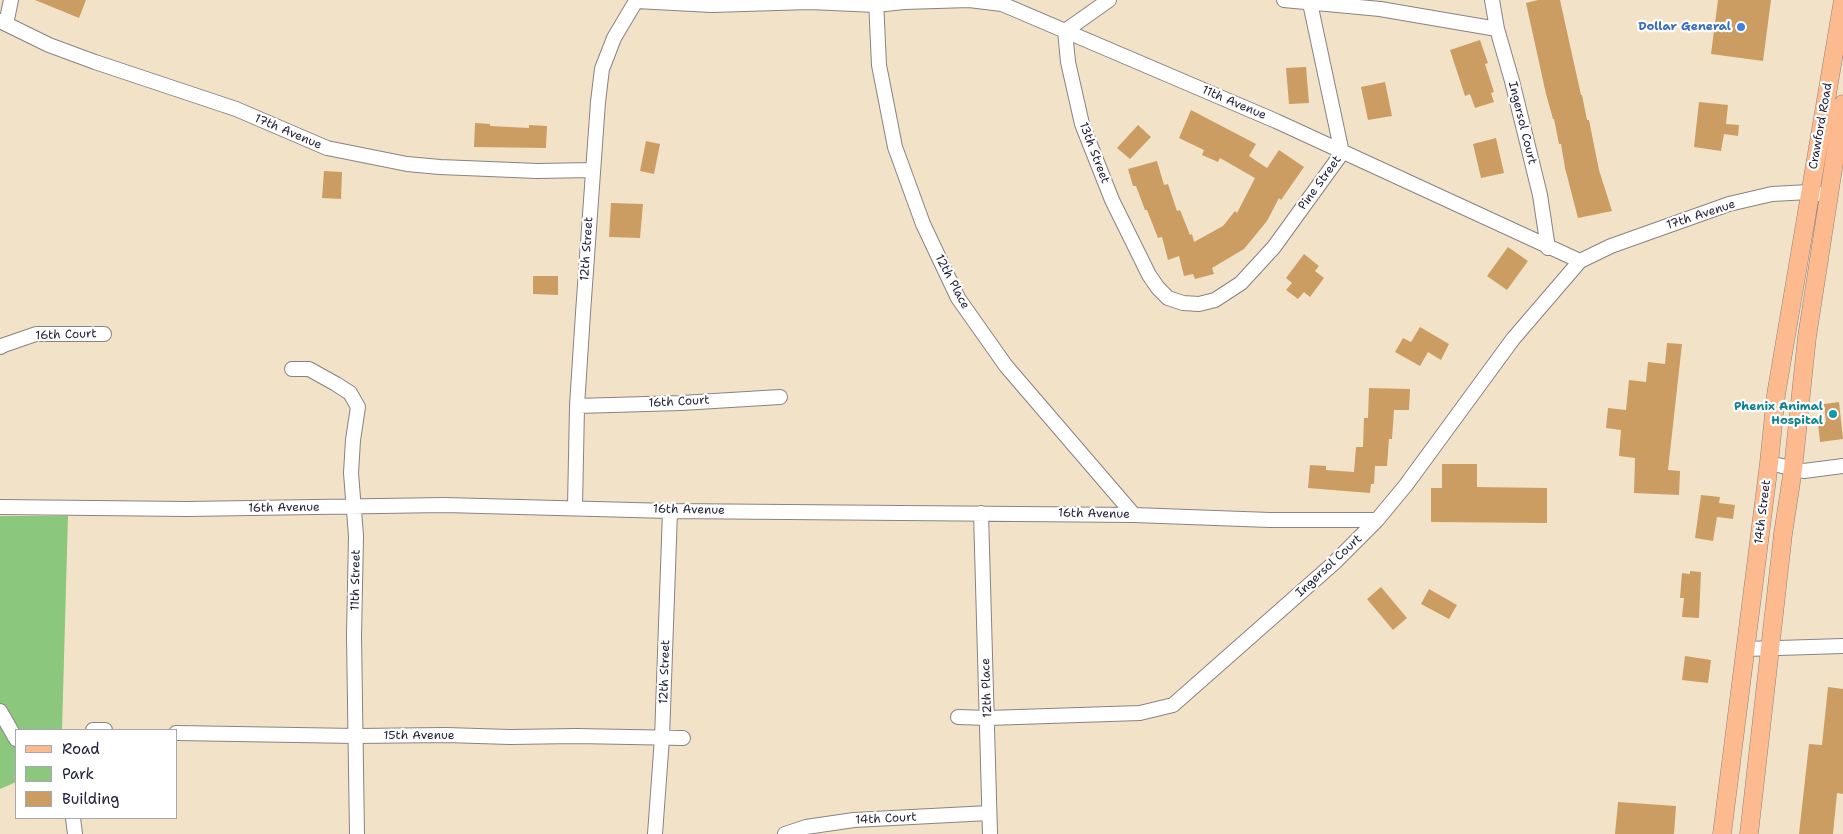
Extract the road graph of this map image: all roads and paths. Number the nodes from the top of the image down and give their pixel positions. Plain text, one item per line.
1 (11, 0) edge
2 (636, 0) edge
3 (1109, 0) edge
4 (1284, 0) edge
5 (1492, 0) edge
6 (1843, 0) edge
7 (873, 2) edge
8 (1310, 3) junction
9 (3, 22) edge
10 (1497, 29) junction
11 (1065, 31) junction
12 (1843, 104) edge
13 (1342, 153) junction
14 (592, 170) junction
15 (1809, 192) junction
16 (1828, 196) junction
17 (1548, 248) junction
18 (1580, 261) junction
19 (1183, 304) joint
20 (104, 334) dead end
21 (0, 348) edge
22 (292, 369) dead end
23 (780, 397) dead end
24 (578, 406) junction
25 (1769, 463) junction
26 (1843, 466) edge
27 (1794, 469) junction
28 (353, 506) junction
29 (0, 507) edge
30 (575, 507) junction
31 (670, 510) junction
32 (982, 513) junction
33 (1134, 515) junction
34 (1377, 520) junction
35 (1843, 646) edge
36 (1771, 648) junction
37 (1746, 649) junction
38 (0, 711) edge
39 (958, 717) dead end
40 (988, 718) junction
41 (178, 733) edge
42 (356, 736) junction
43 (15, 737) edge
44 (662, 738) junction
45 (683, 738) dead end
46 (989, 813) junction
47 (73, 819) edge
48 (76, 834) edge
49 (357, 834) edge
50 (655, 834) edge
51 (785, 834) edge
52 (990, 834) edge
53 (1722, 834) edge
54 (1749, 834) edge

1 - 9 street
2 - 7 street
2 - 14 street, 12th Street
3 - 11 street
4 - 8 street
5 - 10 street, Ingersol Court
6 - 15 main road, Crawford Road
7 - 11 street, 11th Avenue
7 - 33 street, 12th Place
8 - 10 street
8 - 13 street, Pine Street
9 - 14 street, 17th Avenue
10 - 17 street, Ingersol Court
11 - 13 street, 11th Avenue
11 - 19 street, 13th Street
12 - 16 main road, Crawford Road
13 - 17 street, 11th Avenue
13 - 19 street, Pine Street
14 - 24 street, 12th Street
15 - 16 street, 17th Avenue
15 - 18 street, 17th Avenue
15 - 25 main road, 14th Street
16 - 27 main road, 14th Street
17 - 18 street, 11th Avenue
18 - 34 street, Ingersol Court
20 - 21 street, 16th Court
22 - 28 street, 11th Street
23 - 24 street, 16th Court
24 - 30 street, 12th Street
25 - 27 street
25 - 37 main road, 14th Street
26 - 27 street
27 - 36 main road, 14th Street
28 - 29 street, 16th Avenue
28 - 30 street, 16th Avenue
28 - 42 street, 11th Street
30 - 31 street, 16th Avenue
31 - 32 street, 16th Avenue
31 - 44 street, 12th Street
32 - 33 street, 16th Avenue
32 - 40 street, 12th Place
33 - 34 street, 16th Avenue
34 - 40 street, Ingersol Court
35 - 36 street
36 - 37 street
36 - 54 main road, 14th Street
37 - 53 main road, 14th Street
38 - 43 street
39 - 40 street
40 - 46 street, 12th Place
41 - 42 street, 15th Avenue
42 - 44 street, 15th Avenue
42 - 49 street, 11th Street
44 - 45 street
44 - 50 street, 12th Street
46 - 51 street, 14th Court
46 - 52 street, 12th Place
47 - 48 street

